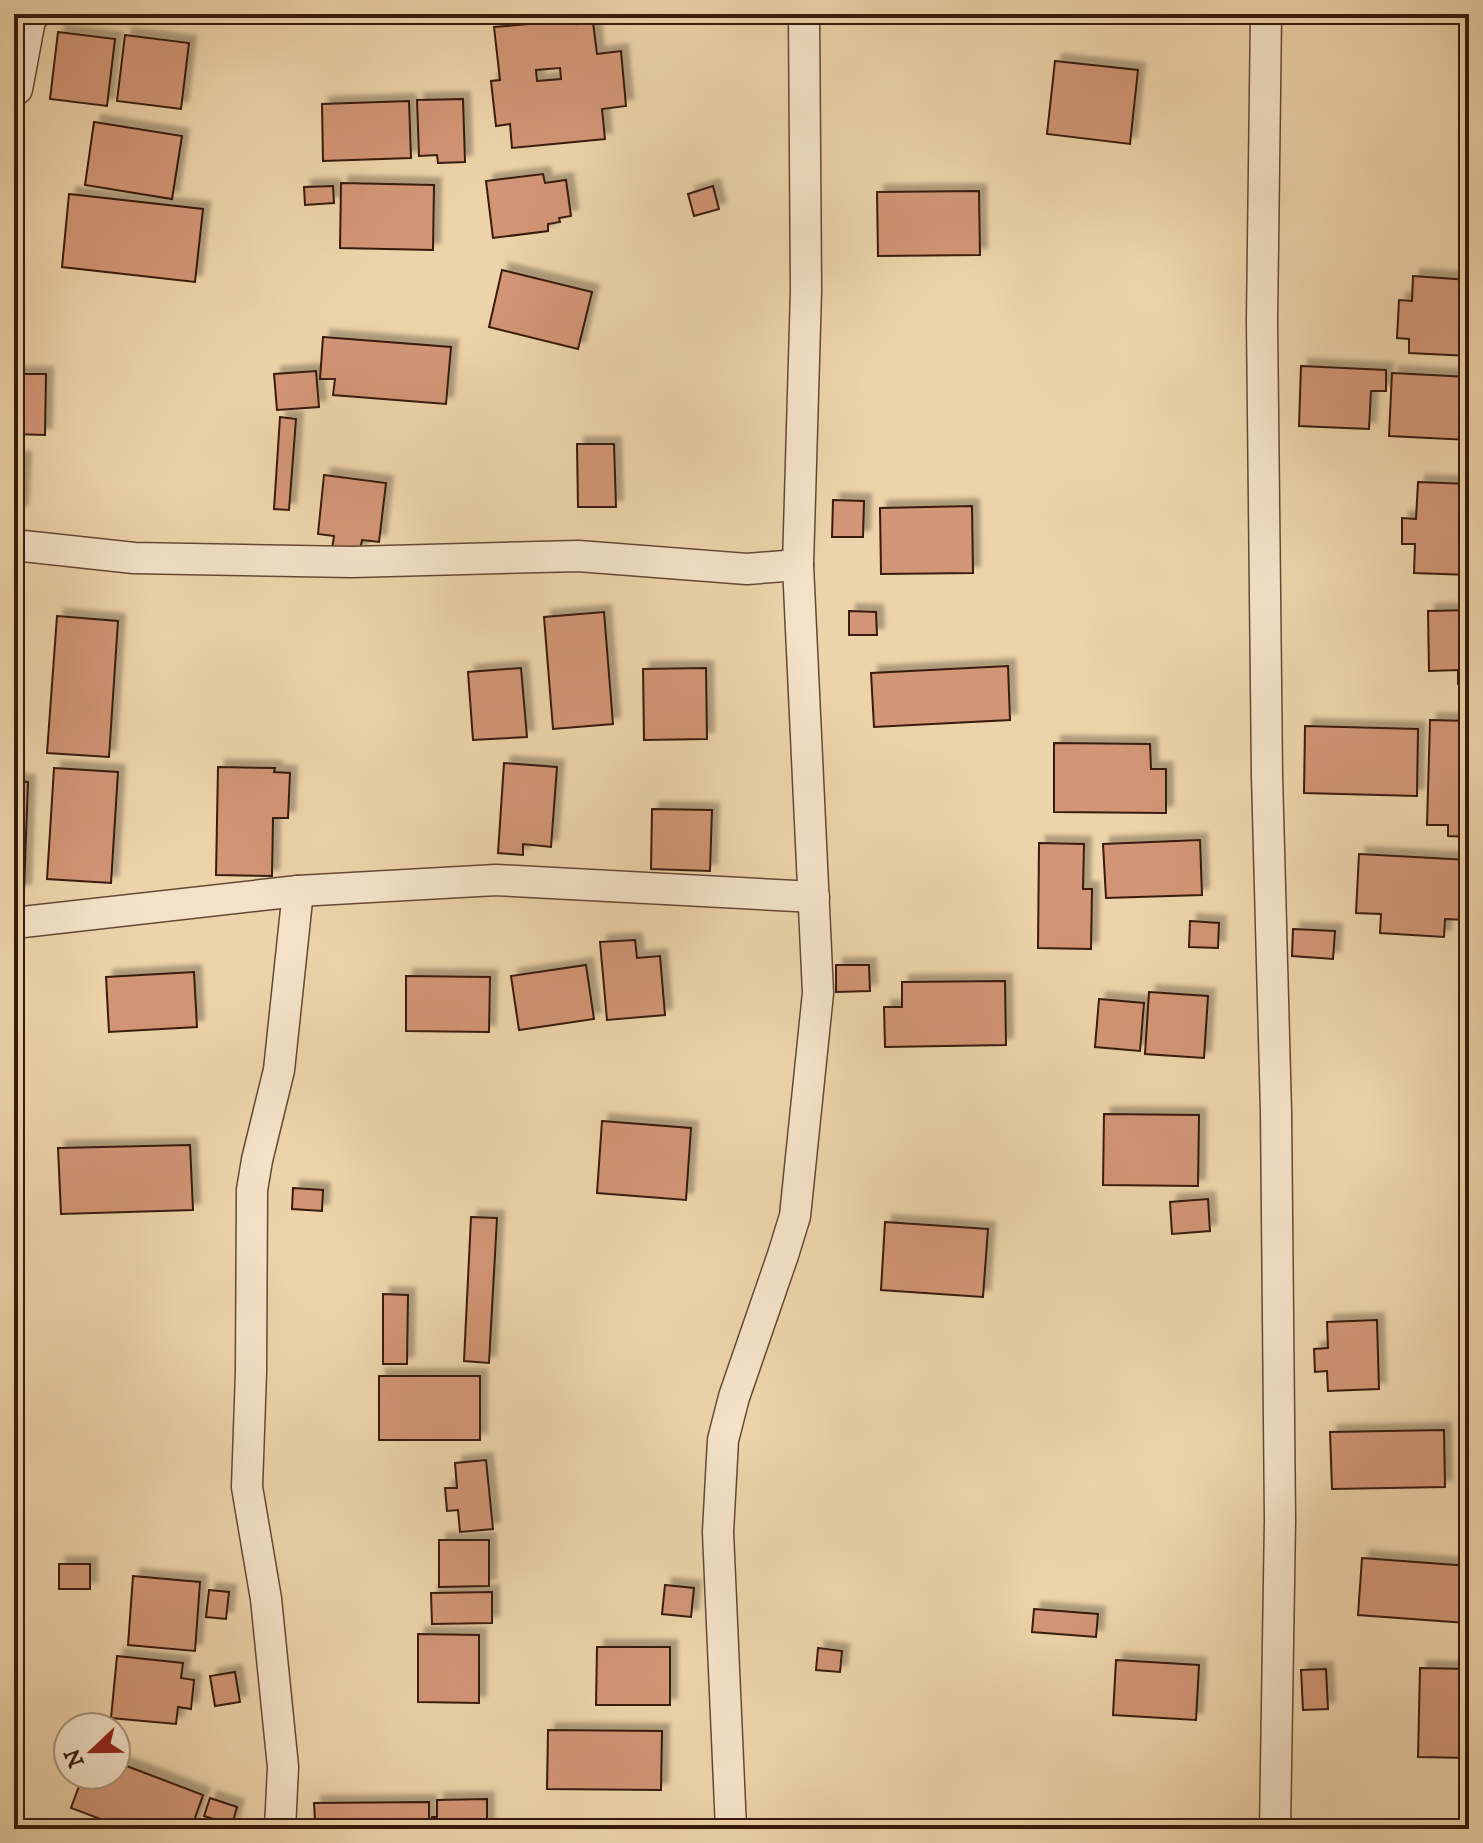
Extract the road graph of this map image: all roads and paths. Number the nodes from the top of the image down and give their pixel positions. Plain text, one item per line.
1 (35, 14) edge
2 (804, 14) edge
3 (1266, 14) edge
4 (14, 89) edge
5 (14, 545) edge
6 (798, 565) junction
7 (298, 891) junction
8 (814, 897) junction
9 (14, 923) edge
10 (280, 1829) edge
11 (731, 1829) edge
12 (1275, 1829) edge

1 - 4 street
2 - 6 street
3 - 12 street
5 - 6 street
6 - 8 street
7 - 8 street
7 - 9 street
7 - 10 street
8 - 11 street

